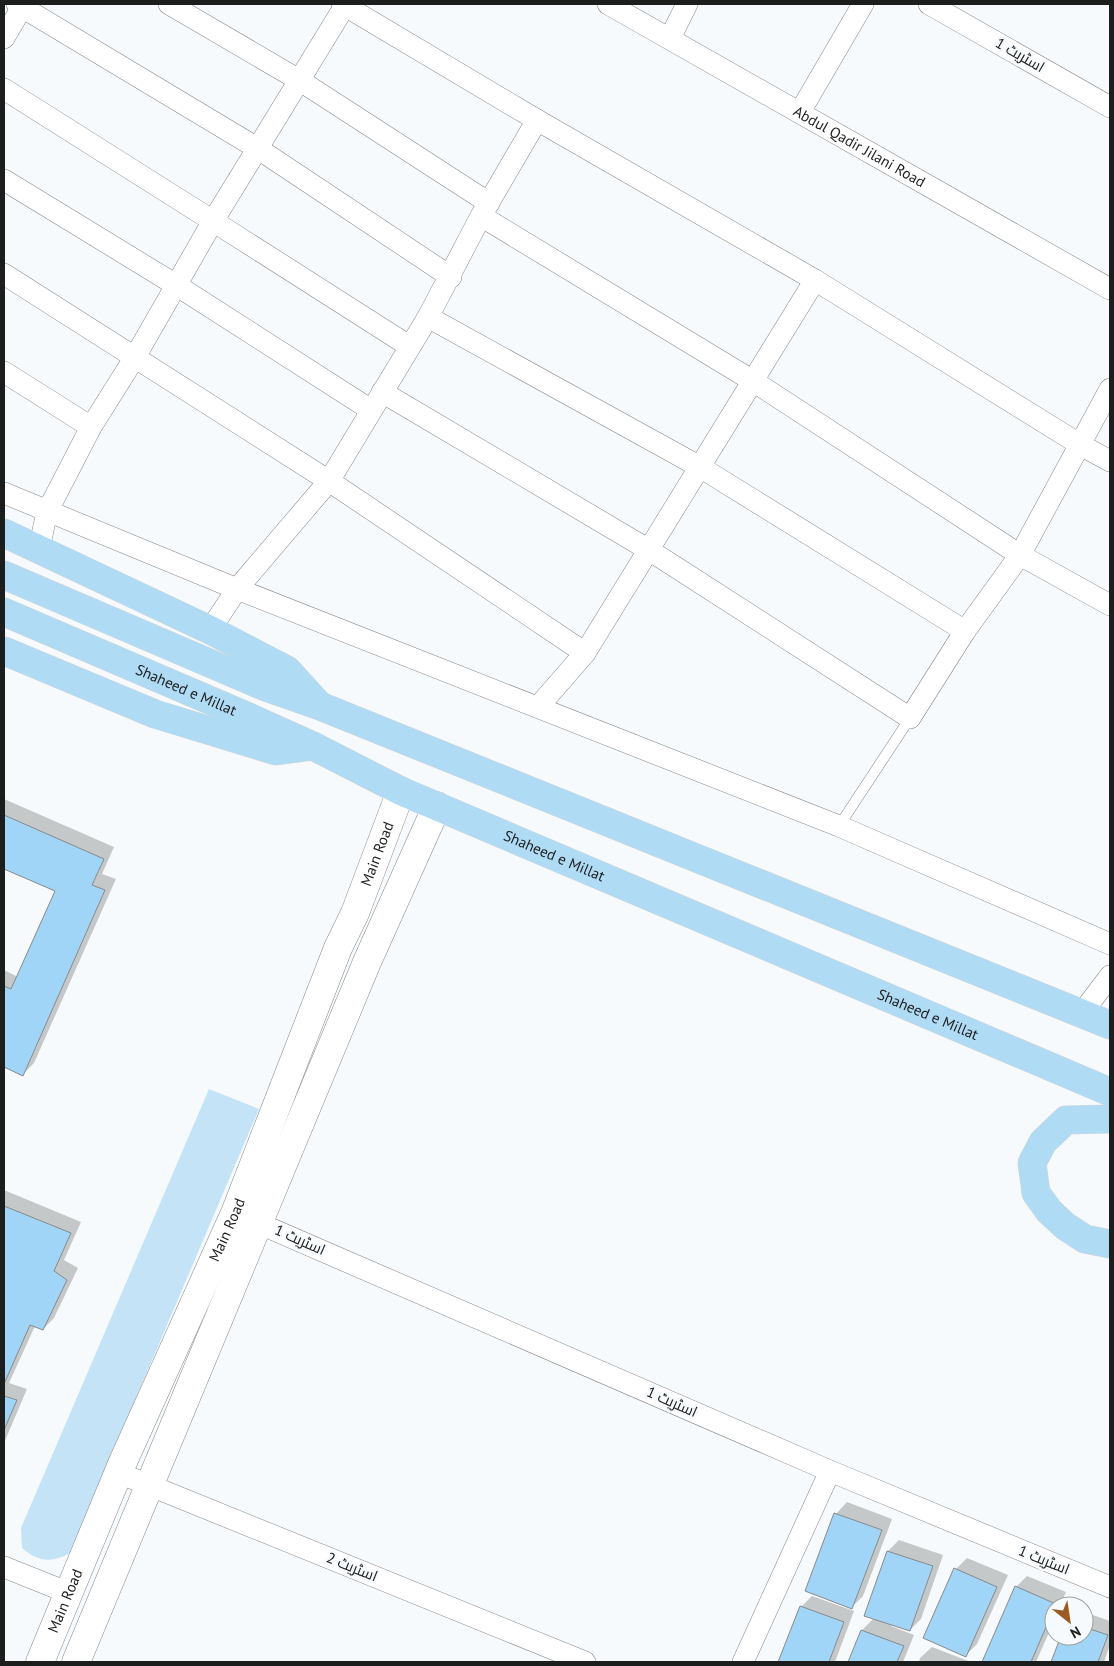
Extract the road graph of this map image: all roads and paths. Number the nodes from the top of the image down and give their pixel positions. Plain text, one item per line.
1 (169, 4) edge
2 (345, 4) edge
3 (608, 4) edge
4 (687, 4) edge
5 (863, 4) edge
6 (929, 4) edge
7 (21, 5) edge
8 (4, 38) edge
9 (670, 38) junction
10 (299, 80) junction
11 (4, 89) edge
12 (1110, 107) edge
13 (800, 112) junction
14 (537, 120) junction
15 (258, 148) junction
16 (4, 180) edge
17 (485, 209) junction
18 (213, 221) junction
19 (4, 274) edge
20 (451, 276) junction
21 (815, 280) junction
22 (176, 286) junction
23 (1110, 289) edge
24 (428, 317) junction
25 (409, 346) junction
26 (135, 357) junction
27 (4, 372) edge
28 (753, 381) junction
29 (1110, 389) edge
30 (382, 392) junction
31 (371, 410) junction
32 (91, 426) junction
33 (1079, 444) junction
34 (1110, 461) edge
35 (700, 467) junction
36 (329, 481) junction
37 (4, 493) edge
38 (46, 512) junction
39 (4, 533) edge
40 (39, 549) junction
41 (649, 550) junction
42 (1020, 555) junction
43 (4, 575) edge
44 (237, 589) junction
45 (1110, 605) edge
46 (4, 612) edge
47 (210, 630) junction
48 (965, 631) junction
49 (4, 651) edge
50 (585, 653) junction
51 (320, 706) junction
52 (538, 707) junction
53 (910, 718) junction
54 (313, 746) junction
55 (401, 792) junction
56 (437, 806) junction
57 (839, 826) junction
58 (371, 868) junction
59 (404, 880) junction
60 (1110, 944) edge
61 (338, 948) junction
62 (367, 962) junction
63 (1110, 976) edge
64 (1082, 1013) junction
65 (1110, 1025) edge
66 (1110, 1092) edge
67 (1110, 1119) edge
68 (247, 1218) junction
69 (1110, 1244) edge
70 (830, 1471) junction
71 (119, 1472) junction
72 (150, 1485) junction
73 (4, 1567) edge
74 (1110, 1587) edge
75 (69, 1593) junction
76 (40, 1662) edge
77 (76, 1662) edge
78 (585, 1662) edge
79 (744, 1662) edge

1 - 10 street
2 - 10 street
2 - 14 street
3 - 9 street, Abdul Qadir Jilani Road
4 - 9 street
5 - 13 street
6 - 12 street, اسٹریٹ 1
7 - 8 street
7 - 15 street
9 - 13 street, Abdul Qadir Jilani Road
10 - 15 street
10 - 17 street
11 - 18 street
13 - 23 street, Abdul Qadir Jilani Road
14 - 17 street
14 - 21 street
15 - 18 street
15 - 20 street
16 - 22 street
17 - 20 street
17 - 28 street
18 - 22 street
18 - 25 street
19 - 26 street
20 - 24 street
21 - 28 street
21 - 33 street
22 - 26 street
22 - 31 street
24 - 25 street
24 - 35 street
25 - 30 street
26 - 32 street
26 - 36 street
27 - 32 street
28 - 35 street
28 - 42 street
29 - 33 street
30 - 31 street
30 - 41 street
31 - 36 street
32 - 38 street
33 - 34 street
33 - 42 street
35 - 41 street
35 - 48 street
36 - 44 street
36 - 50 street
37 - 38 street
38 - 40 street
38 - 44 street
39 - 40 main road
40 - 47 main road
41 - 50 street
41 - 53 street
42 - 45 street
42 - 48 street
43 - 51 main road
44 - 47 street
44 - 52 street
46 - 54 main road, Shaheed e Millat
47 - 51 main road
48 - 53 street
49 - 54 main road
50 - 52 street
51 - 64 main road
52 - 57 street
53 - 57 lane
54 - 55 main road, Shaheed e Millat
55 - 56 main road, Shaheed e Millat
55 - 58 street, Main Road
56 - 59 street, Main Road
56 - 66 main road, Shaheed e Millat
57 - 60 street
58 - 59 street
58 - 61 street, Main Road
59 - 62 street, Main Road
61 - 62 street
61 - 68 street, Main Road
62 - 68 street, Main Road
63 - 64 street
64 - 65 main road
67 - 69 main road
68 - 70 street, اسٹریٹ 1
68 - 71 street, Main Road
68 - 72 street, Main Road
70 - 74 street, اسٹریٹ 1
70 - 79 street
71 - 72 street, اسٹریٹ 2
71 - 75 street, Main Road
72 - 77 street, Main Road
72 - 78 street, اسٹریٹ 2
73 - 75 street
75 - 76 street, Main Road

